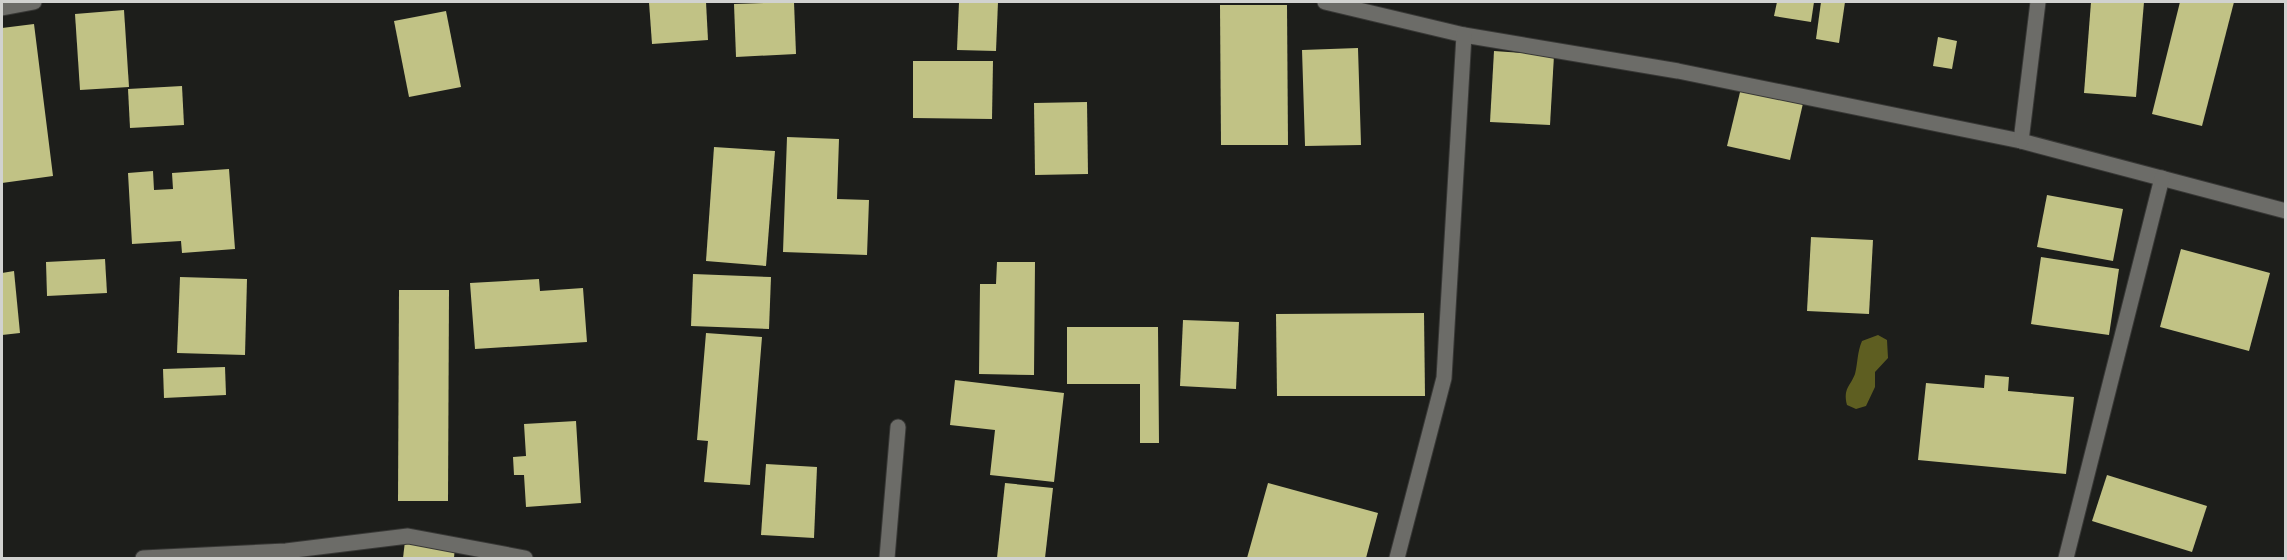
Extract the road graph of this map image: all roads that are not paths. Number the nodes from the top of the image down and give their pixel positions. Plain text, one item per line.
1 (34, 2) edge
2 (1325, 2) edge
3 (2038, 2) edge
4 (2, 8) edge
5 (1464, 35) junction
6 (2021, 141) junction
7 (2163, 178) junction
8 (2286, 212) edge
9 (898, 427) dead end
10 (143, 558) edge
11 (525, 558) edge
12 (887, 558) edge
13 (1397, 558) edge
14 (2066, 558) edge

1 - 4 street
2 - 5 street
3 - 6 street
5 - 6 street
5 - 13 street
6 - 7 street
7 - 8 street
7 - 14 street
9 - 12 street
10 - 11 street

